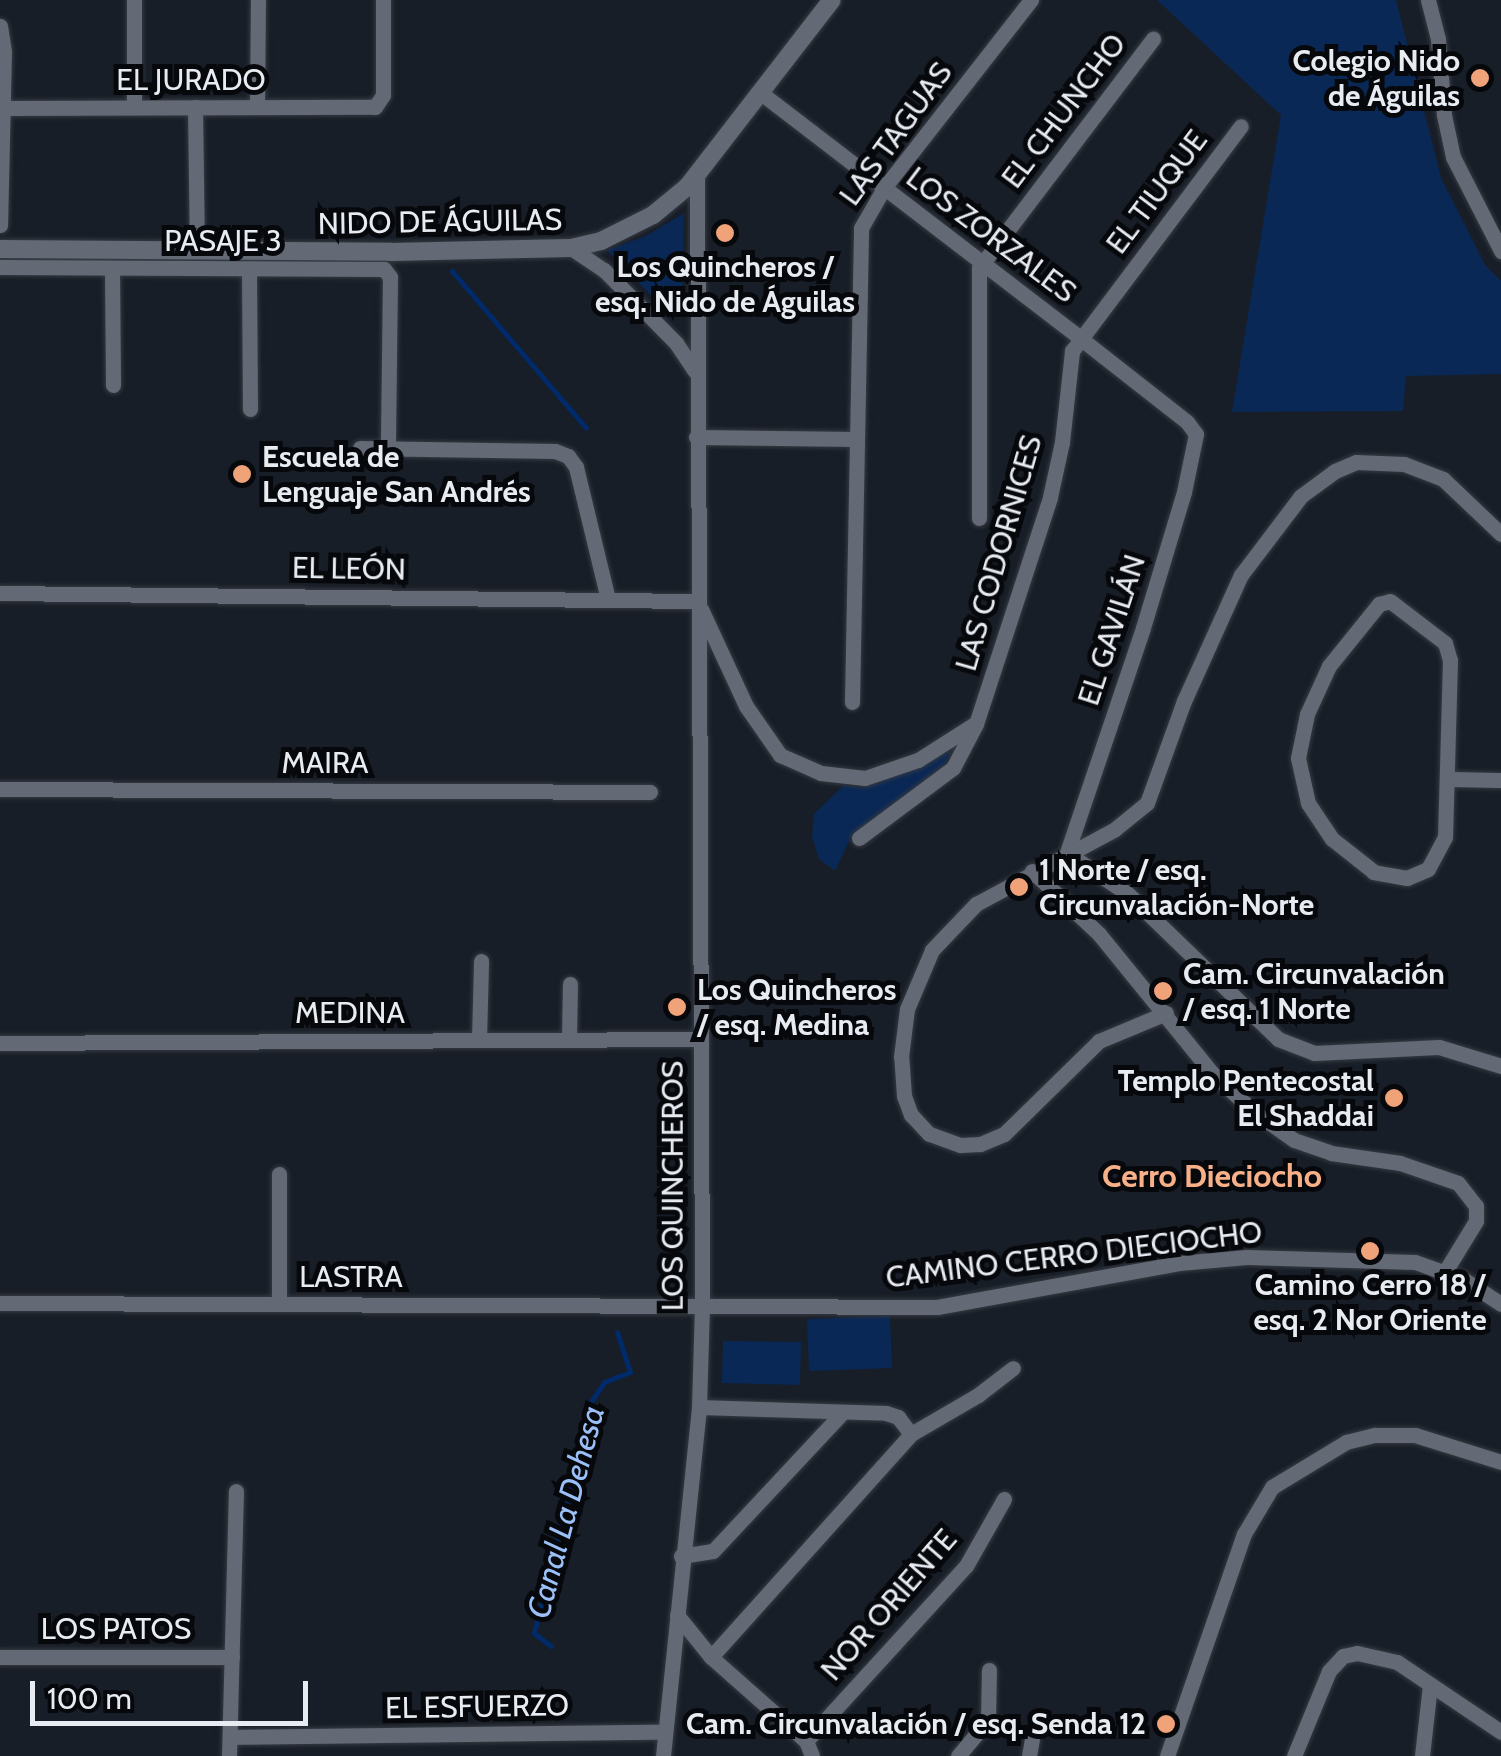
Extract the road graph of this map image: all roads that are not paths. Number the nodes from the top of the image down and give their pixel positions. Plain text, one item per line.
1 (134, 0) edge
2 (258, 0) edge
3 (383, 0) edge
4 (832, 0) edge
5 (1031, 0) edge
6 (1428, 0) edge
7 (0, 26) edge
8 (1153, 40) dead end
9 (761, 93) junction
10 (134, 107) junction
11 (196, 107) junction
12 (258, 107) junction
13 (2, 108) junction
14 (1240, 126) dead end
15 (697, 176) junction
16 (884, 188) junction
17 (1481, 214) junction
18 (0, 225) edge
19 (1501, 226) edge
20 (571, 248) junction
21 (0, 249) edge
22 (196, 250) junction
23 (1501, 251) edge
24 (982, 263) junction
25 (0, 267) edge
26 (112, 268) junction
27 (249, 269) junction
28 (1080, 338) junction
29 (696, 374) junction
30 (112, 385) dead end
31 (250, 408) dead end
32 (1188, 422) joint
33 (696, 436) junction
34 (856, 438) junction
35 (360, 448) dead end
36 (388, 449) junction
37 (979, 518) dead end
38 (1501, 534) edge
39 (0, 593) edge
40 (608, 599) junction
41 (698, 600) junction
42 (852, 702) dead end
43 (976, 724) junction
44 (1448, 779) junction
45 (1501, 780) edge
46 (0, 789) edge
47 (650, 792) dead end
48 (859, 838) dead end
49 (1068, 853) junction
50 (1032, 871) junction
51 (480, 961) dead end
52 (570, 984) dead end
53 (1166, 1013) junction
54 (569, 1039) junction
55 (479, 1040) junction
56 (700, 1040) junction
57 (0, 1042) edge
58 (1501, 1066) edge
59 (279, 1174) dead end
60 (1446, 1270) junction
61 (0, 1303) edge
62 (279, 1304) junction
63 (1501, 1304) edge
64 (702, 1306) junction
65 (1013, 1368) dead end
66 (699, 1407) junction
67 (842, 1414) junction
68 (911, 1434) junction
69 (1501, 1462) edge
70 (236, 1492) dead end
71 (1004, 1499) dead end
72 (682, 1556) junction
73 (676, 1615) junction
74 (0, 1657) edge
75 (232, 1657) junction
76 (711, 1657) junction
77 (989, 1670) dead end
78 (1430, 1685) junction
79 (664, 1732) junction
80 (1501, 1732) edge
81 (230, 1737) junction
82 (1032, 1739) dead end
83 (809, 1748) edge
84 (229, 1756) edge
85 (663, 1756) edge
86 (958, 1756) edge
87 (1029, 1756) edge
88 (1167, 1756) edge
89 (1294, 1756) edge
90 (1422, 1756) edge

1 - 10 street
2 - 12 street
3 - 12 street, EL JURADO
4 - 9 street, NIDO DE ÁGUILAS
5 - 16 street, LAS TAGUAS
6 - 17 street
7 - 13 street
8 - 24 street, EL CHUNCHO
9 - 15 street, NIDO DE ÁGUILAS
9 - 16 street, LOS ZORZALES
10 - 11 street, EL JURADO
10 - 13 street, EL JURADO
11 - 12 street, EL JURADO
11 - 22 street
13 - 18 street
14 - 28 street, EL TIUQUE
15 - 20 street, NIDO DE ÁGUILAS
15 - 29 street, LOS QUINCHEROS
16 - 24 street, LOS ZORZALES
16 - 34 street, LAS TAGUAS
17 - 19 street
17 - 23 street
20 - 22 street, NIDO DE ÁGUILAS
20 - 29 street
21 - 22 street, NIDO DE ÁGUILAS
24 - 28 street, LOS ZORZALES
24 - 37 street, LAS CODORNICES
25 - 26 street, PASAJE 3
26 - 27 street, PASAJE 3
26 - 30 street
27 - 31 street
27 - 36 street, PASAJE 3
28 - 32 street, LOS ZORZALES
28 - 43 street, LAS CODORNICES
29 - 33 street, LOS QUINCHEROS
32 - 49 street, EL GAVILÁN
33 - 34 street
33 - 41 street, LOS QUINCHEROS
34 - 42 street, LAS TAGUAS
35 - 36 street
36 - 40 street
38 - 49 street
39 - 40 street, EL LEÓN
40 - 41 street, EL LEÓN
41 - 43 street
41 - 56 street, LOS QUINCHEROS
43 - 48 street, LAS CODORNICES
44 - 44 street
44 - 45 street
46 - 47 street, MAIRA
49 - 50 street
49 - 58 street
50 - 53 street
50 - 53 street
51 - 55 street
52 - 54 street
53 - 60 street
54 - 55 street, MEDINA
54 - 56 street, MEDINA
55 - 57 street, MEDINA
56 - 64 street, LOS QUINCHEROS
59 - 62 street
60 - 63 street, CAMINO CERRO DIECIOCHO
60 - 64 street, CAMINO CERRO DIECIOCHO
61 - 62 street, LASTRA
62 - 64 street, LASTRA
64 - 66 street, LOS QUINCHEROS
65 - 68 street
66 - 67 street
66 - 72 street, LOS QUINCHEROS
67 - 68 street
67 - 72 street
68 - 76 street
69 - 88 street
70 - 75 street
71 - 83 street, NOR ORIENTE
72 - 73 street, LOS QUINCHEROS
73 - 76 street
73 - 79 street, LOS QUINCHEROS
74 - 75 street, LOS PATOS
75 - 81 street
76 - 83 street
77 - 86 street
78 - 80 street
78 - 89 street
78 - 90 street
79 - 81 street, EL ESFUERZO
79 - 85 street, LOS QUINCHEROS
81 - 84 street
82 - 87 street

